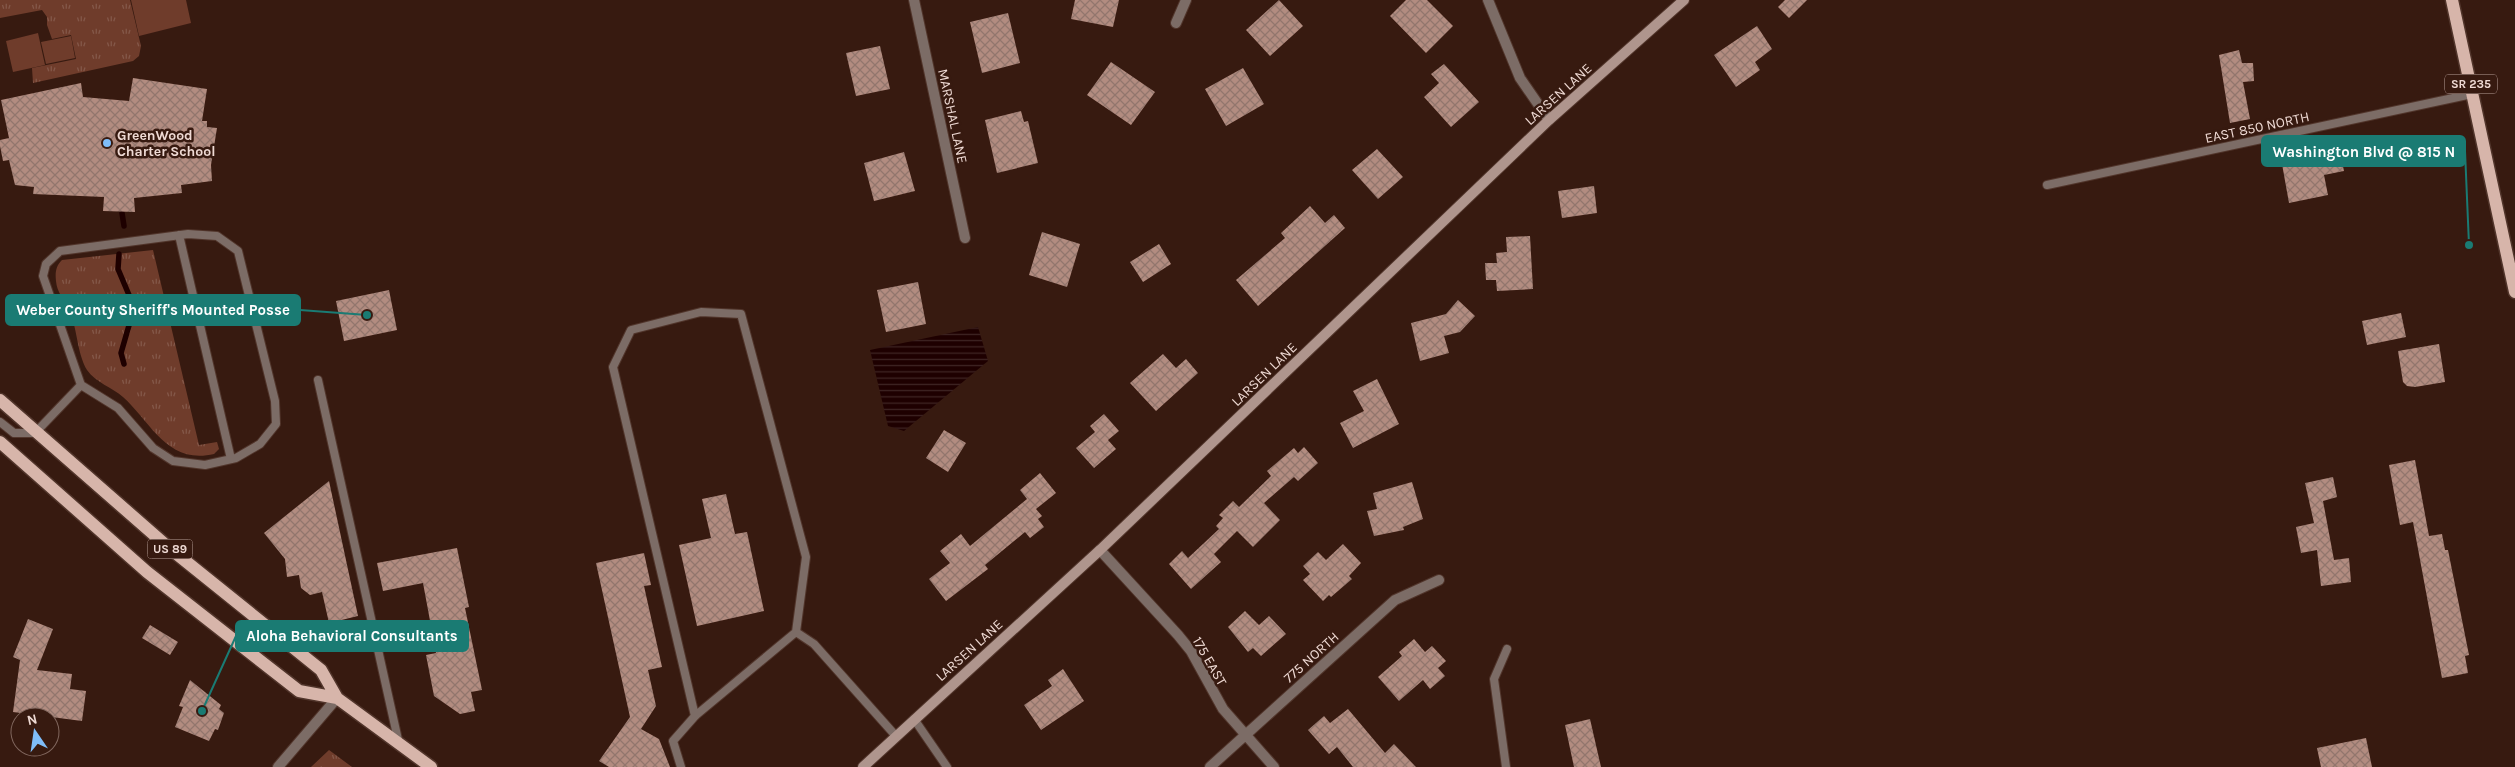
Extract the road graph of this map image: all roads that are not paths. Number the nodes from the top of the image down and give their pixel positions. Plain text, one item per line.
1 (914, 0) edge
2 (1186, 0) edge
3 (1488, 0) edge
4 (1684, 0) edge
5 (2452, 0) edge
6 (1176, 23) dead end
7 (2472, 94) junction
8 (1549, 120) junction
9 (2047, 185) dead end
10 (179, 234) junction
11 (965, 238) dead end
12 (2515, 292) edge
13 (318, 380) dead end
14 (81, 385) junction
15 (0, 400) edge
16 (0, 422) edge
17 (36, 433) junction
18 (0, 442) edge
19 (231, 459) junction
20 (1100, 550) junction
21 (1439, 580) dead end
22 (796, 632) junction
23 (1507, 648) dead end
24 (336, 698) junction
25 (696, 716) junction
26 (914, 719) junction
27 (895, 735) junction
28 (1244, 735) junction
29 (399, 744) junction
30 (278, 767) edge
31 (431, 767) edge
32 (680, 767) edge
33 (863, 767) edge
34 (947, 767) edge
35 (1210, 767) edge
36 (1274, 767) edge
37 (1506, 767) edge

1 - 11 street, MARSHAL LANE
2 - 6 street
3 - 8 street
4 - 8 main road, LARSEN LANE
5 - 7 main road, SR 235
7 - 9 lane, EAST 850 NORTH
7 - 12 main road, SR 235
8 - 20 main road, LARSEN LANE
10 - 14 lane
10 - 19 lane
10 - 19 lane
13 - 29 lane
14 - 17 lane
14 - 19 lane
15 - 17 main road, US 89
16 - 17 lane
17 - 24 main road, US 89
18 - 24 main road, US 89
20 - 26 main road, LARSEN LANE
20 - 28 street, 175 EAST
21 - 28 street, 775 NORTH
22 - 25 lane
22 - 25 lane
22 - 27 lane
23 - 37 lane
24 - 29 main road, US 89
24 - 30 street
25 - 32 lane
26 - 27 main road, LARSEN LANE
26 - 34 lane
27 - 33 main road, LARSEN LANE
28 - 35 street, 775 NORTH
28 - 36 street, 175 EAST
29 - 31 main road, US 89

